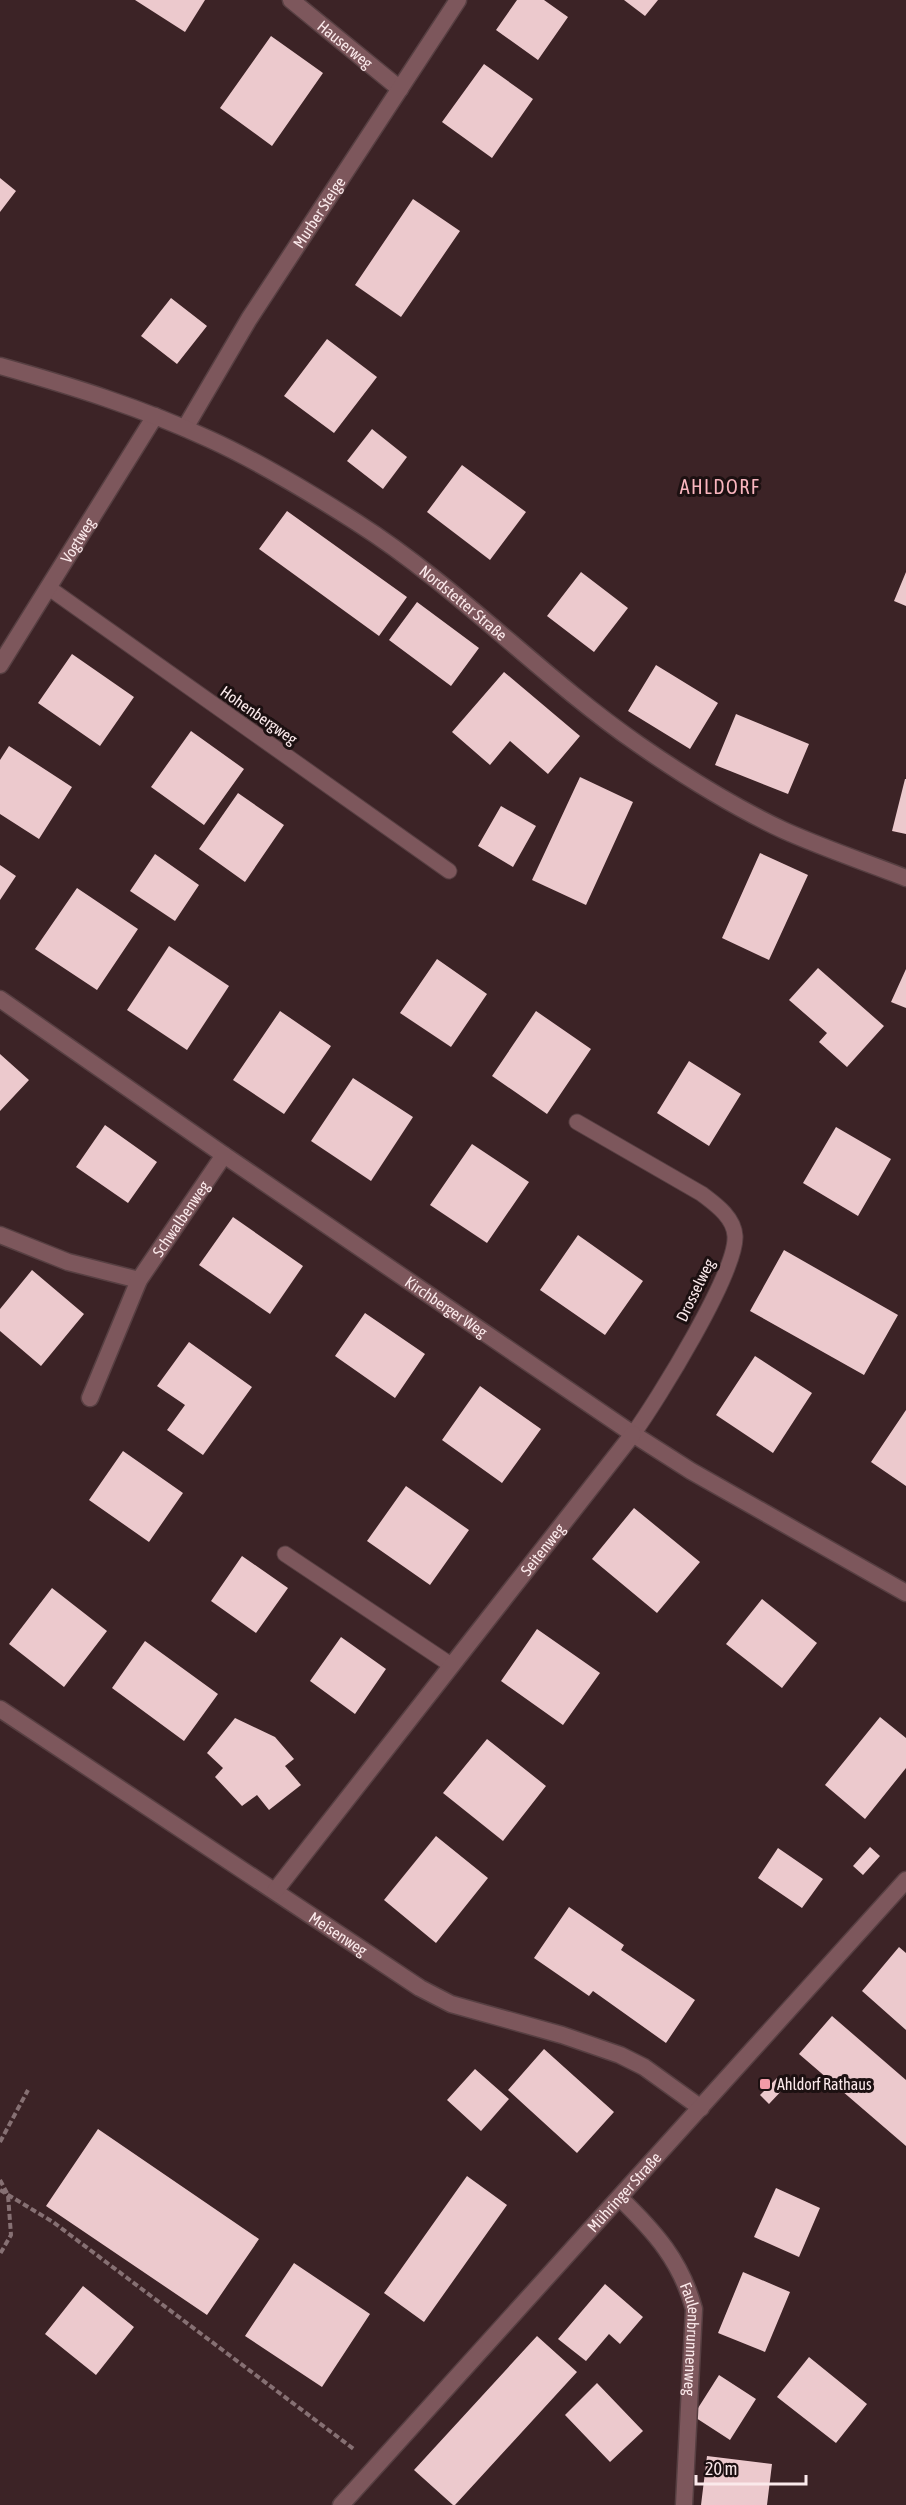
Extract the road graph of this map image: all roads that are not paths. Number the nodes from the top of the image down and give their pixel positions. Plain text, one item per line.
1 (291, 0) edge
2 (458, 0) edge
3 (400, 89) junction
4 (0, 366) edge
5 (155, 416) junction
6 (185, 428) junction
7 (49, 588) junction
8 (0, 664) edge
9 (449, 871) dead end
10 (906, 878) edge
11 (0, 999) edge
12 (577, 1122) dead end
13 (224, 1155) junction
14 (0, 1235) edge
15 (139, 1280) junction
16 (90, 1398) dead end
17 (633, 1434) junction
18 (285, 1554) dead end
19 (906, 1593) edge
20 (452, 1665) junction
21 (0, 1709) edge
22 (904, 1887) edge
23 (275, 1891) junction
24 (701, 2108) junction
25 (620, 2198) junction
26 (341, 2505) edge
27 (684, 2505) edge

1 - 3 street, Hauserweg
2 - 3 street, Murber Steige
3 - 6 street, Murber Steige
4 - 5 street, Nordstetter Straße
5 - 6 street, Nordstetter Straße
5 - 7 street, Vogtweg
6 - 10 street, Nordstetter Straße
7 - 8 street, Vogtweg
7 - 9 lane, Hohenbergweg
11 - 13 street, Kirchberger Weg
12 - 17 lane, Drosselweg
13 - 15 street, Schwalbenweg
13 - 17 street, Kirchberger Weg
14 - 15 street
15 - 16 street, Schwalbenweg
17 - 19 street, Kirchberger Weg
17 - 20 street, Seitenweg
18 - 20 lane
20 - 23 street, Seitenweg
21 - 23 street, Meisenweg
22 - 24 street, Mühringer Straße
23 - 24 street, Meisenweg
24 - 25 street, Mühringer Straße
25 - 26 street, Mühringer Straße
25 - 27 street, Faulenbrunnenweg

